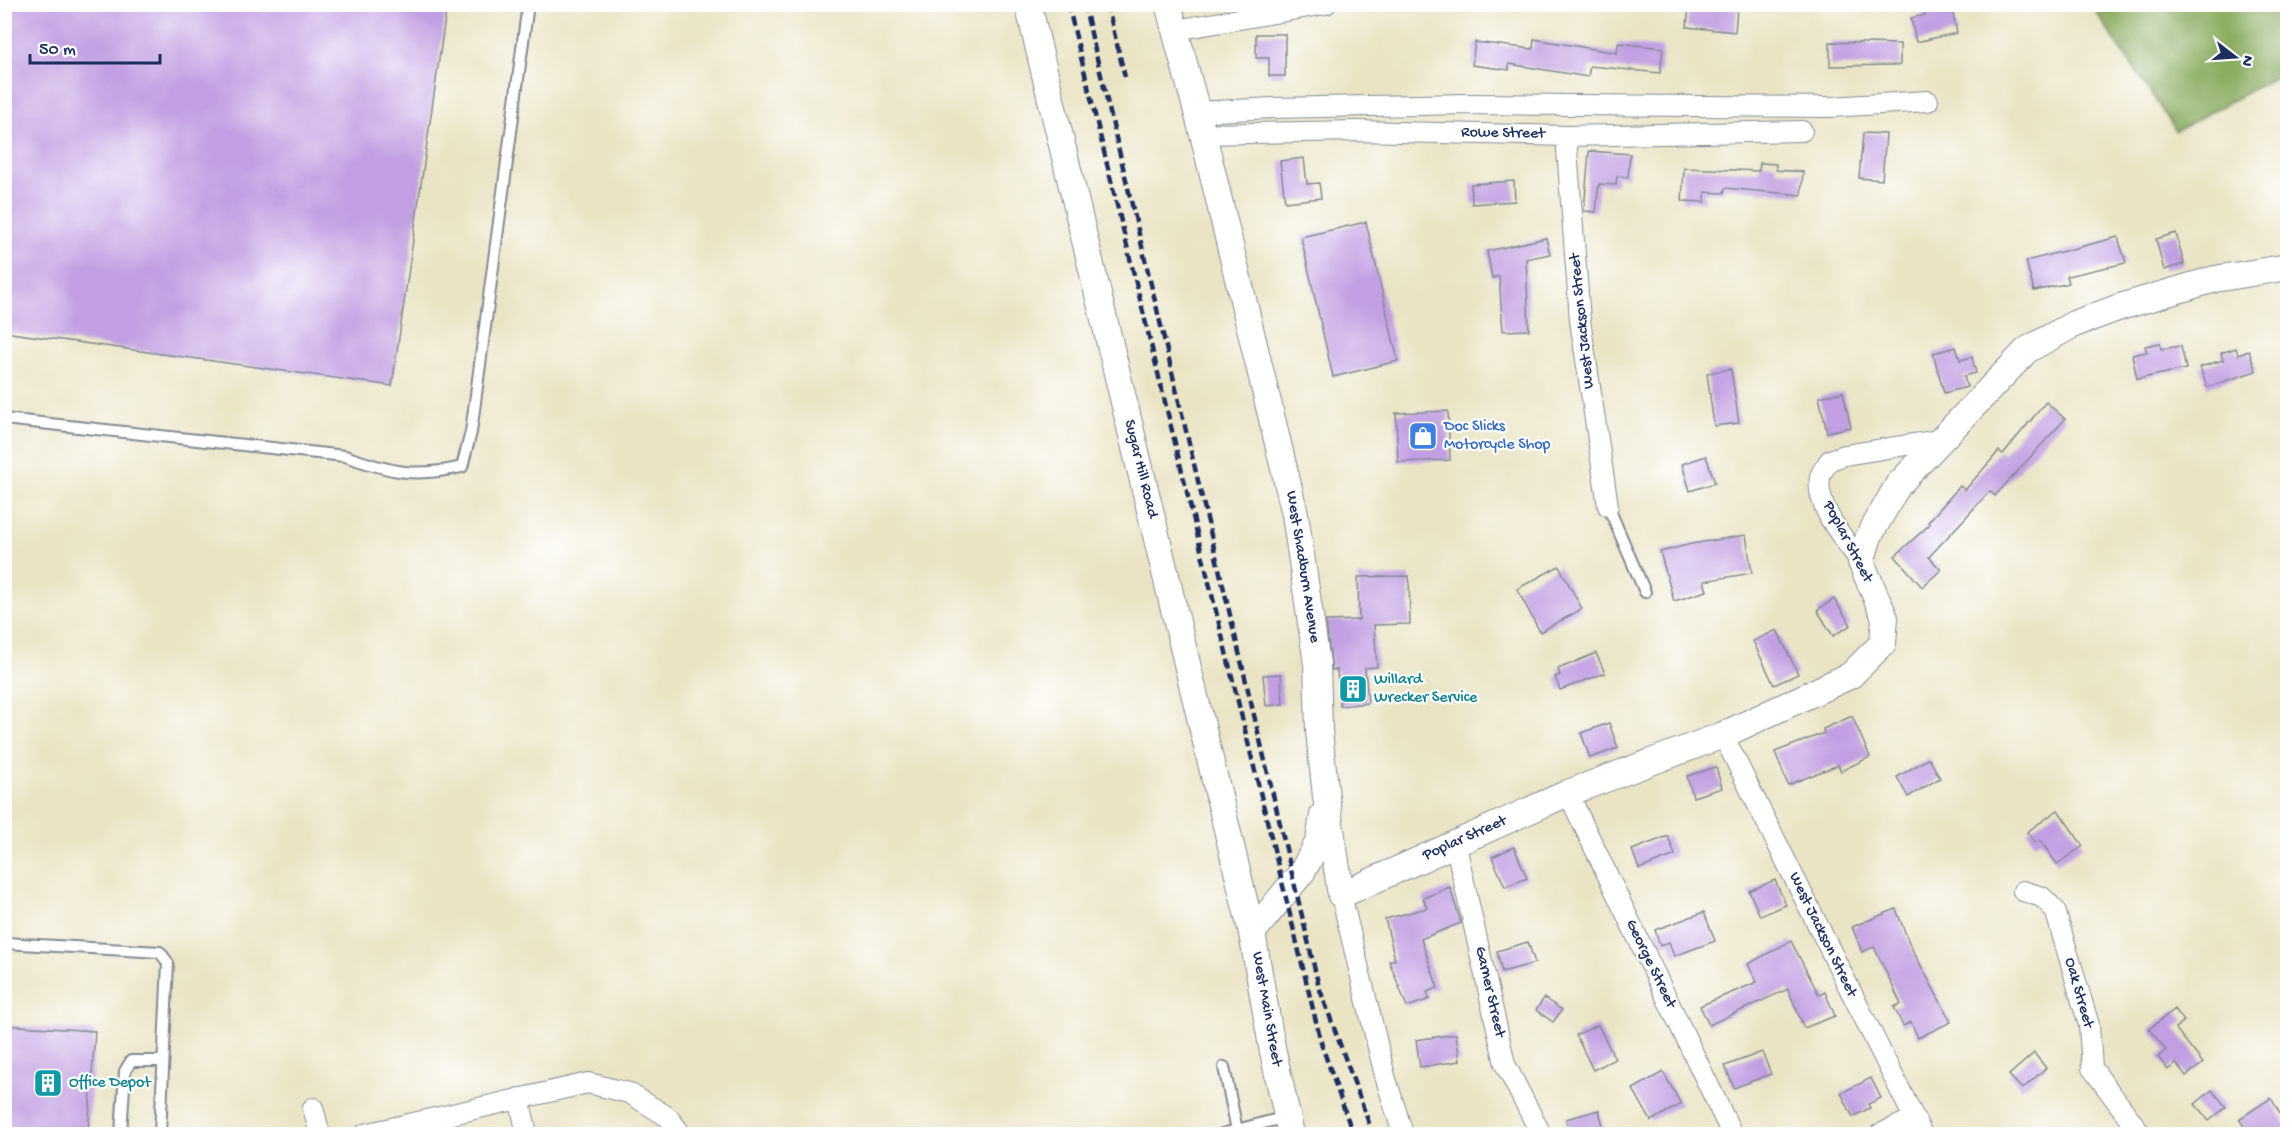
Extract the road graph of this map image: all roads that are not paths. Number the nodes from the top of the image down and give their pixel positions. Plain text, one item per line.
1 (528, 4) edge
2 (1028, 4) edge
3 (1168, 4) edge
4 (1326, 4) edge
5 (1175, 30) junction
6 (1928, 101) dead end
7 (1199, 123) junction
8 (1802, 131) dead end
9 (1566, 136) junction
10 (2288, 267) edge
11 (4, 419) edge
12 (1938, 440) junction
13 (1608, 506) joint
14 (1861, 562) junction
15 (1645, 592) dead end
16 (1724, 735) junction
17 (1568, 793) junction
18 (1326, 797) junction
19 (1455, 842) junction
20 (2023, 891) dead end
21 (1341, 895) junction
22 (1252, 933) junction
23 (4, 943) edge
24 (163, 1061) junction
25 (1224, 1067) dead end
26 (519, 1098) junction
27 (313, 1108) dead end
28 (1289, 1126) edge
29 (1917, 1127) edge
30 (1237, 1130) junction
31 (121, 1134) edge
32 (160, 1134) edge
33 (320, 1134) edge
34 (365, 1134) edge
35 (527, 1134) edge
36 (681, 1134) edge
37 (1222, 1134) edge
38 (1403, 1134) edge
39 (1541, 1134) edge
40 (1731, 1134) edge
41 (1880, 1134) edge
42 (2141, 1134) edge

1 - 11 lane
2 - 22 street, Sugar Hill Road
3 - 5 street, West Shadburn Avenue
4 - 5 street
5 - 7 street, West Shadburn Avenue
6 - 7 street
7 - 9 street, Rowe Street
7 - 18 street, West Shadburn Avenue
8 - 9 street, Rowe Street
9 - 13 street, West Jackson Street
10 - 12 street
12 - 14 street
12 - 14 street, Poplar Street
13 - 15 lane
14 - 16 street, Poplar Street
16 - 17 street, Poplar Street
16 - 29 street, West Jackson Street
17 - 19 street, Poplar Street
17 - 40 street, George Street
18 - 21 street, West Shadburn Avenue
18 - 22 street, West Main Street
19 - 21 street, Poplar Street
19 - 39 street, Garner Street
20 - 42 street, Oak Street
21 - 38 street, West Shadburn Avenue
22 - 28 street, West Main Street
23 - 24 lane
24 - 31 lane
24 - 32 lane
25 - 30 lane
26 - 34 street
26 - 35 street
26 - 36 street
27 - 33 street
28 - 30 lane
29 - 41 street
30 - 37 lane

